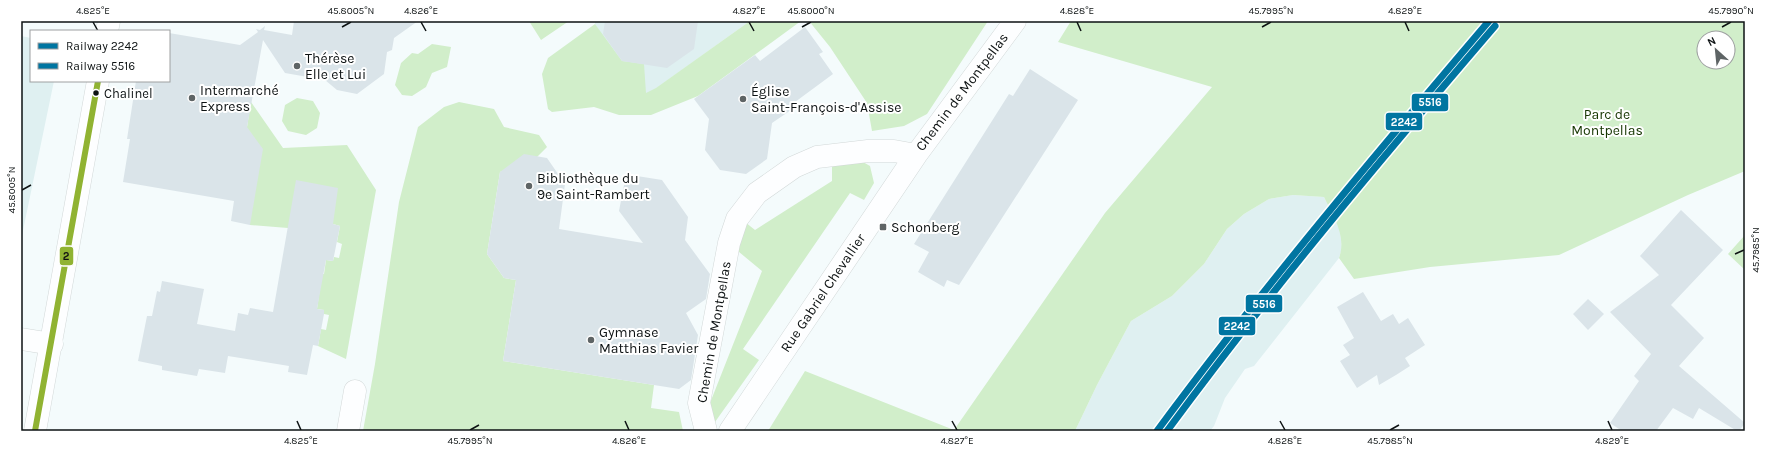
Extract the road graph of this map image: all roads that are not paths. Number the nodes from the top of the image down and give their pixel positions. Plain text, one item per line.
1 (1015, 21) edge
2 (98, 82) edge
3 (916, 155) junction
4 (21, 339) edge
5 (52, 344) junction
6 (355, 391) dead end
7 (35, 431) edge
8 (348, 431) edge
9 (706, 431) edge
10 (730, 431) edge

1 - 3 street, Chemin de Montpellas
2 - 5 street
3 - 9 street, Chemin de Montpellas
3 - 10 street, Rue Gabriel Chevallier
4 - 5 street
5 - 7 street
6 - 8 street

